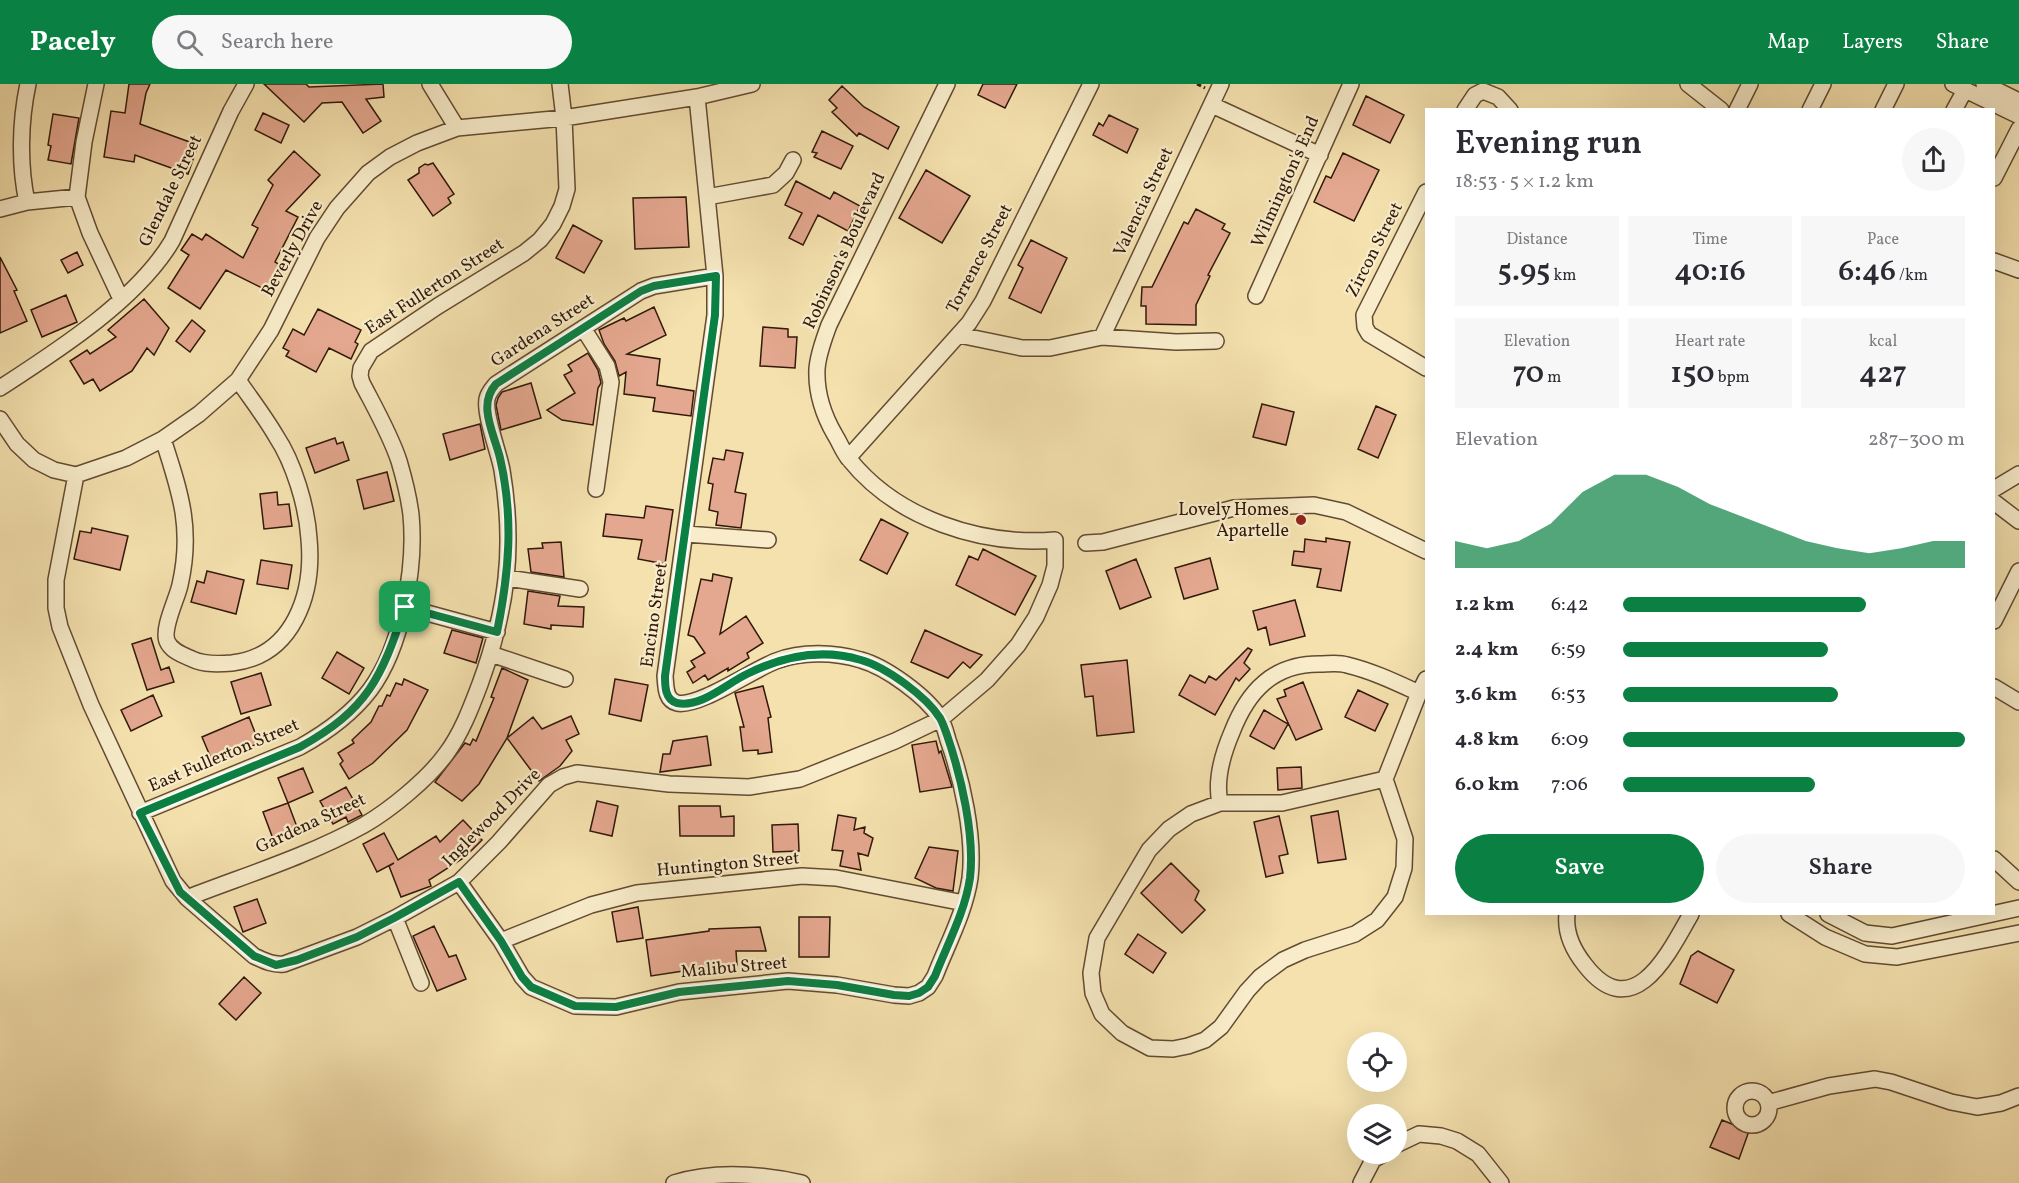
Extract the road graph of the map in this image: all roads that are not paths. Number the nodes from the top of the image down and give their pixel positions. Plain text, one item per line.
1 (28, 84) edge
2 (96, 84) edge
3 (246, 84) edge
4 (430, 84) edge
5 (560, 84) edge
6 (752, 84) edge
7 (947, 84) edge
8 (1091, 84) edge
9 (1221, 84) edge
10 (1351, 84) edge
11 (1688, 84) edge
12 (1750, 84) edge
13 (1823, 84) edge
14 (1896, 84) edge
15 (1984, 84) edge
16 (1959, 87) edge
17 (719, 88) edge
18 (697, 97) junction
19 (2019, 101) edge
20 (1212, 105) junction
21 (1466, 108) edge
22 (1508, 108) edge
23 (1718, 108) edge
24 (1738, 108) edge
25 (1811, 108) edge
26 (1884, 108) edge
27 (1954, 108) edge
28 (2019, 116) edge
29 (564, 118) junction
30 (457, 128) junction
31 (2019, 129) edge
32 (1320, 155) junction
33 (793, 159) dead end
34 (1995, 176) edge
35 (1425, 194) edge
36 (707, 196) junction
37 (77, 197) junction
38 (27, 202) junction
39 (0, 209) edge
40 (1995, 261) edge
41 (2018, 267) edge
42 (716, 276) junction
43 (1256, 296) dead end
44 (121, 299) junction
45 (583, 328) junction
46 (959, 335) junction
47 (1102, 337) junction
48 (1216, 341) dead end
49 (1425, 366) edge
50 (238, 380) junction
51 (0, 388) edge
52 (0, 419) edge
53 (163, 439) junction
54 (848, 458) junction
55 (2019, 474) edge
56 (76, 475) junction
57 (1995, 488) edge
58 (596, 489) dead end
59 (1995, 503) edge
60 (2019, 521) edge
61 (686, 534) junction
62 (768, 540) dead end
63 (1055, 540) joint
64 (1086, 543) dead end
65 (1425, 551) edge
66 (2019, 571) edge
67 (507, 578) junction
68 (580, 589) dead end
69 (405, 607) junction
70 (1995, 619) edge
71 (497, 632) junction
72 (491, 654) junction
73 (565, 679) dead end
74 (1425, 681) edge
75 (1995, 688) edge
76 (1419, 693) junction
77 (2019, 702) edge
78 (941, 719) junction
79 (1385, 780) junction
80 (1220, 803) junction
81 (140, 813) junction
82 (1995, 860) edge
83 (459, 882) junction
84 (2019, 882) edge
85 (187, 898) junction
86 (964, 903) junction
87 (2019, 908) edge
88 (1995, 913) edge
89 (1567, 915) edge
90 (1690, 915) edge
91 (1791, 915) edge
92 (1830, 915) edge
93 (1987, 915) edge
94 (394, 918) junction
95 (2019, 933) edge
96 (501, 941) junction
97 (421, 983) dead end
98 (894, 995) joint
99 (2019, 1096) edge
100 (1768, 1103) dead end
101 (1407, 1140) edge
102 (1371, 1164) edge
103 (674, 1183) edge
104 (802, 1183) edge
105 (1361, 1183) edge
106 (1501, 1183) edge

1 - 38 street
2 - 37 street
3 - 44 street, Glendale Street
4 - 30 street
5 - 29 street, East Fullerton Street
6 - 17 street, Beverly Drive
7 - 54 street, Robinson's Boulevard
8 - 46 street, Torrence Street
9 - 20 street, Valencia Street
10 - 32 street, Wilmington's End
11 - 23 street
12 - 24 street
13 - 25 street
14 - 26 street
15 - 19 street
16 - 27 street
16 - 28 street
17 - 18 street, Beverly Drive
18 - 29 street, Beverly Drive
18 - 36 street, Encino Street
20 - 32 street
20 - 47 street, Valencia Street
21 - 22 street
29 - 30 street, Beverly Drive
29 - 69 street, East Fullerton Street
30 - 50 street, Beverly Drive
31 - 34 street
32 - 43 street, Wilmington's End
33 - 36 street
35 - 49 street, Zircon Street
36 - 42 street, Encino Street
37 - 38 street
37 - 44 street
38 - 39 street
40 - 41 street
42 - 45 street, Gardena Street
42 - 61 street, Encino Street
44 - 51 street, Glendale Street
45 - 58 street
45 - 67 street, Gardena Street
46 - 47 street
46 - 54 street, Torrence Street
47 - 48 street
50 - 53 street, Beverly Drive
50 - 53 street
52 - 56 street
53 - 56 street, Beverly Drive
54 - 63 street, Robinson's Boulevard
55 - 57 street
56 - 81 street, Inglewood Drive
59 - 60 street
61 - 62 street
61 - 78 street, Encino Street
63 - 78 street, Inglewood Drive
64 - 65 street
66 - 70 street
67 - 68 street
67 - 71 street, Gardena Street
69 - 71 street
69 - 81 street, East Fullerton Street
71 - 72 street, Gardena Street
72 - 73 street
72 - 85 street, Gardena Street
74 - 76 street
75 - 77 street
76 - 79 street
76 - 80 street
78 - 83 street, Inglewood Drive
78 - 86 street, Encino Street
79 - 80 street
79 - 80 street
81 - 85 street, Inglewood Drive
82 - 84 street
83 - 94 street, Inglewood Drive
83 - 96 street, Malibu Street
85 - 94 street, Inglewood Drive
86 - 96 street, Huntington Street
86 - 98 street, Encino Street
87 - 88 street
89 - 90 street
91 - 95 street
92 - 93 street
94 - 97 street
96 - 98 street, Malibu Street
99 - 100 street
101 - 106 street
102 - 105 street
103 - 104 street

